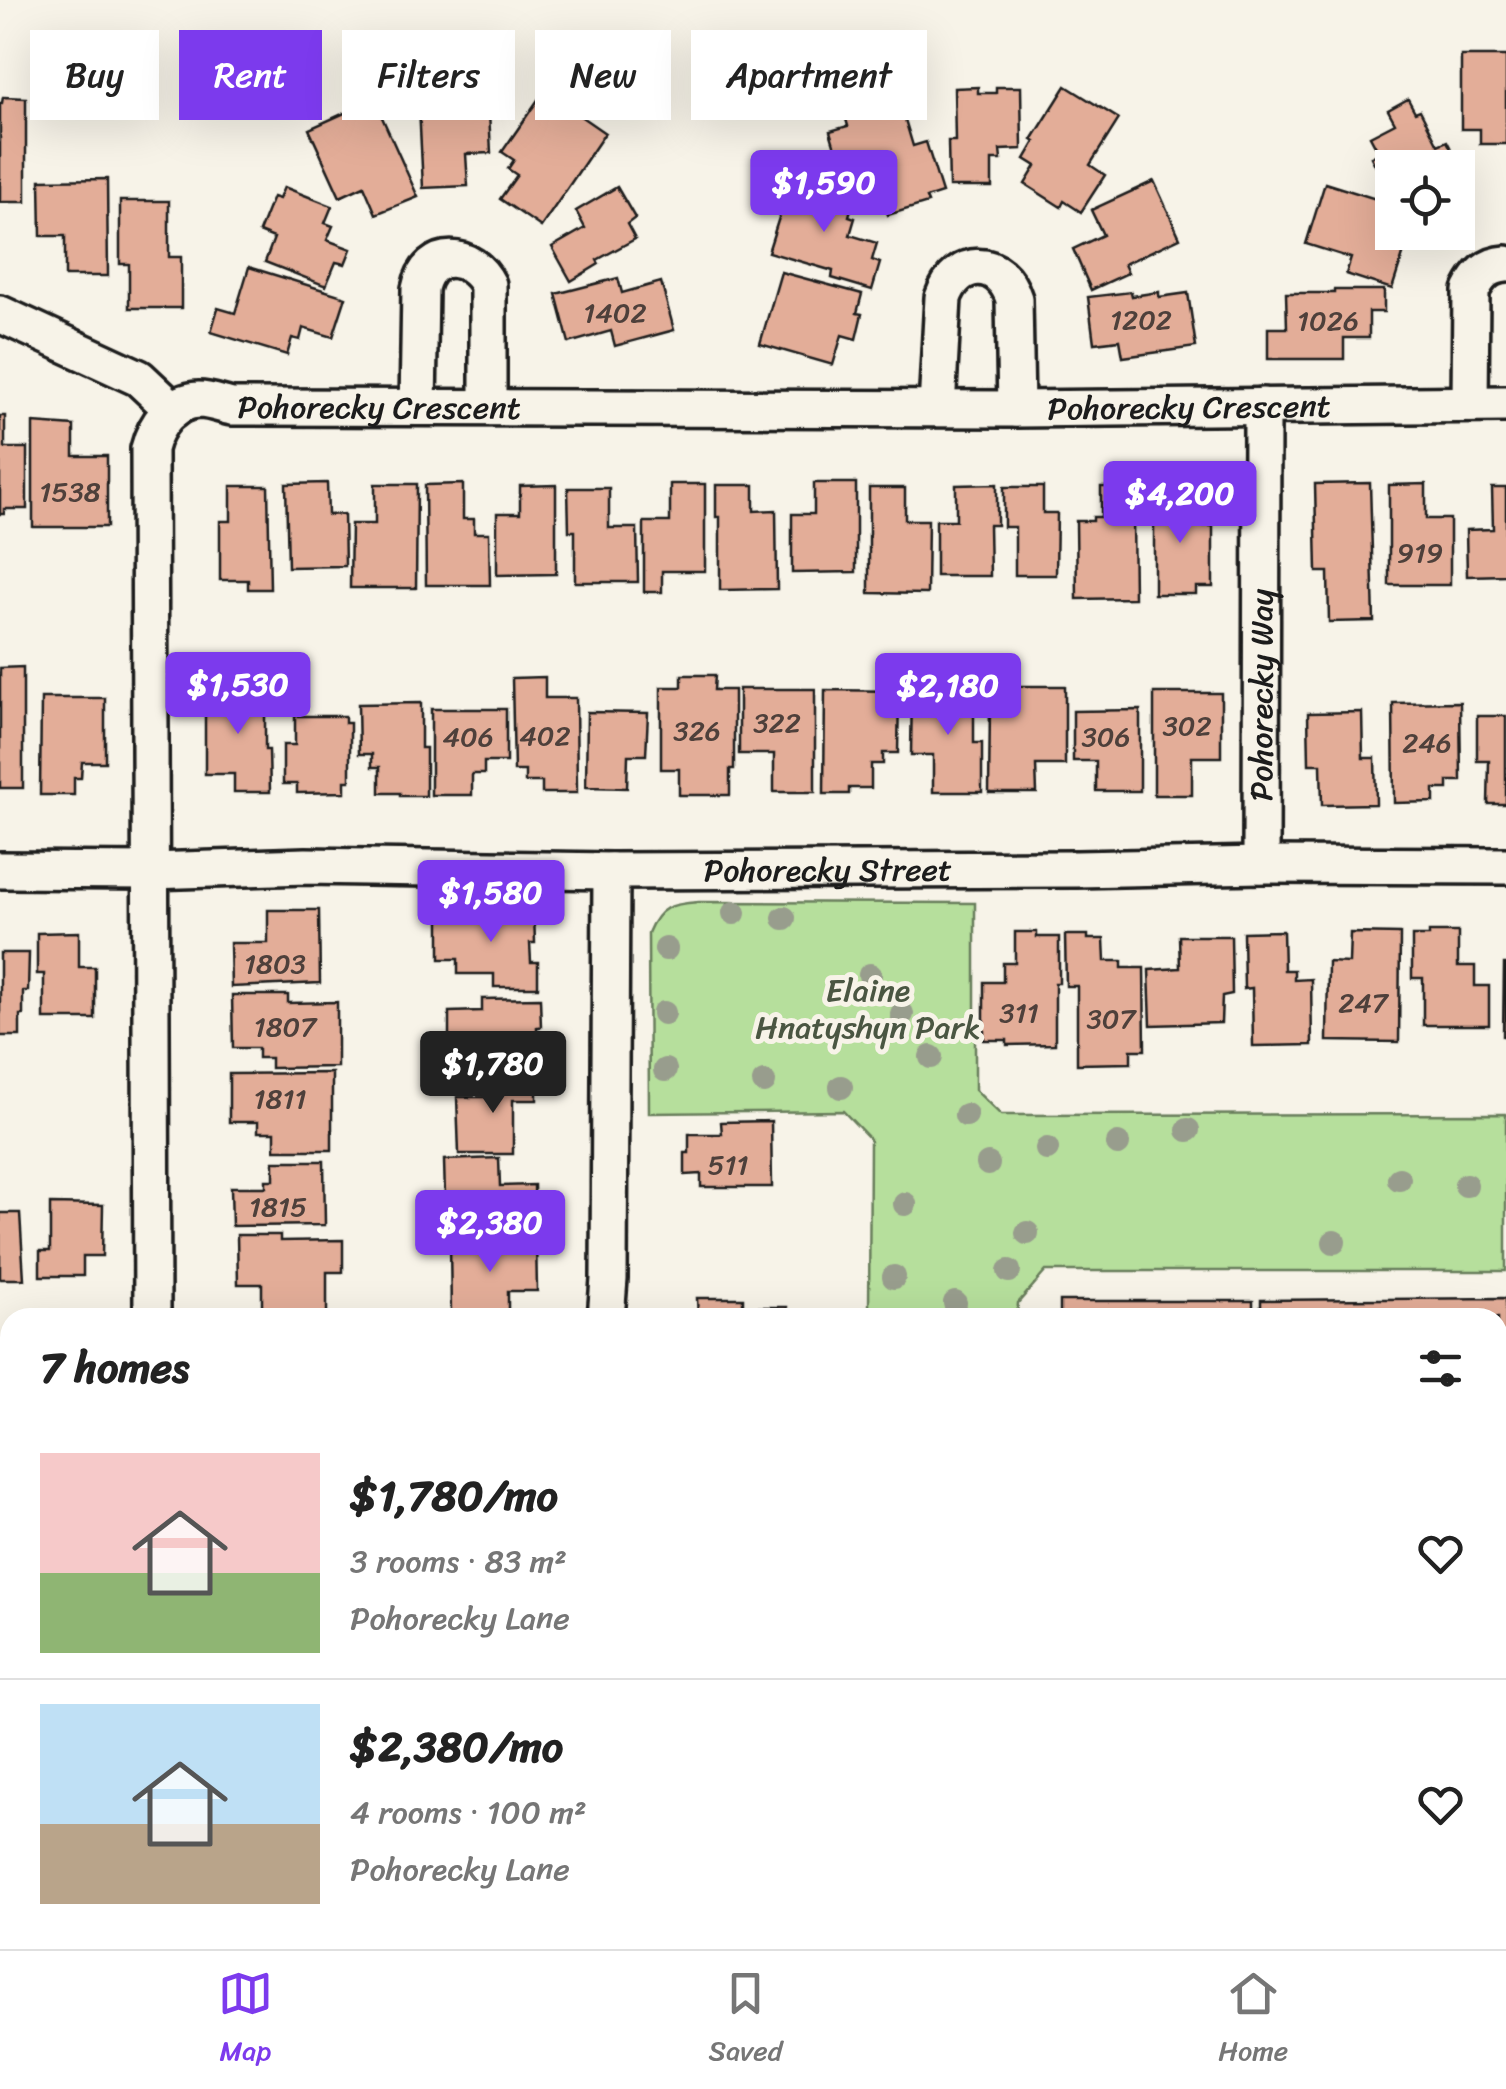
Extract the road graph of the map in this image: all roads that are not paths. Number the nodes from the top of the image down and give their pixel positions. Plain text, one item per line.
1 (1506, 264) edge
2 (0, 314) edge
3 (1470, 404) junction
4 (1506, 404) edge
5 (418, 406) junction
6 (1262, 406) junction
7 (488, 407) junction
8 (937, 408) junction
9 (1016, 409) junction
10 (173, 410) junction
11 (1262, 866) junction
12 (1506, 866) edge
13 (0, 870) edge
14 (151, 870) junction
15 (612, 871) junction
16 (152, 1308) edge
17 (607, 1308) edge

1 - 3 street
2 - 10 street
3 - 4 street, Pohorecky Crescent
3 - 6 street, Pohorecky Crescent
5 - 7 street, Pohorecky Crescent
5 - 7 street
5 - 10 street, Pohorecky Crescent
6 - 9 street, Pohorecky Crescent
6 - 11 street, Pohorecky Way
7 - 8 street, Pohorecky Crescent
8 - 9 street, Pohorecky Crescent
8 - 9 street
10 - 14 street
11 - 12 street, Pohorecky Street
11 - 15 street, Pohorecky Street
13 - 14 street, Pohorecky Street
14 - 15 street, Pohorecky Street
14 - 16 street
15 - 17 street

